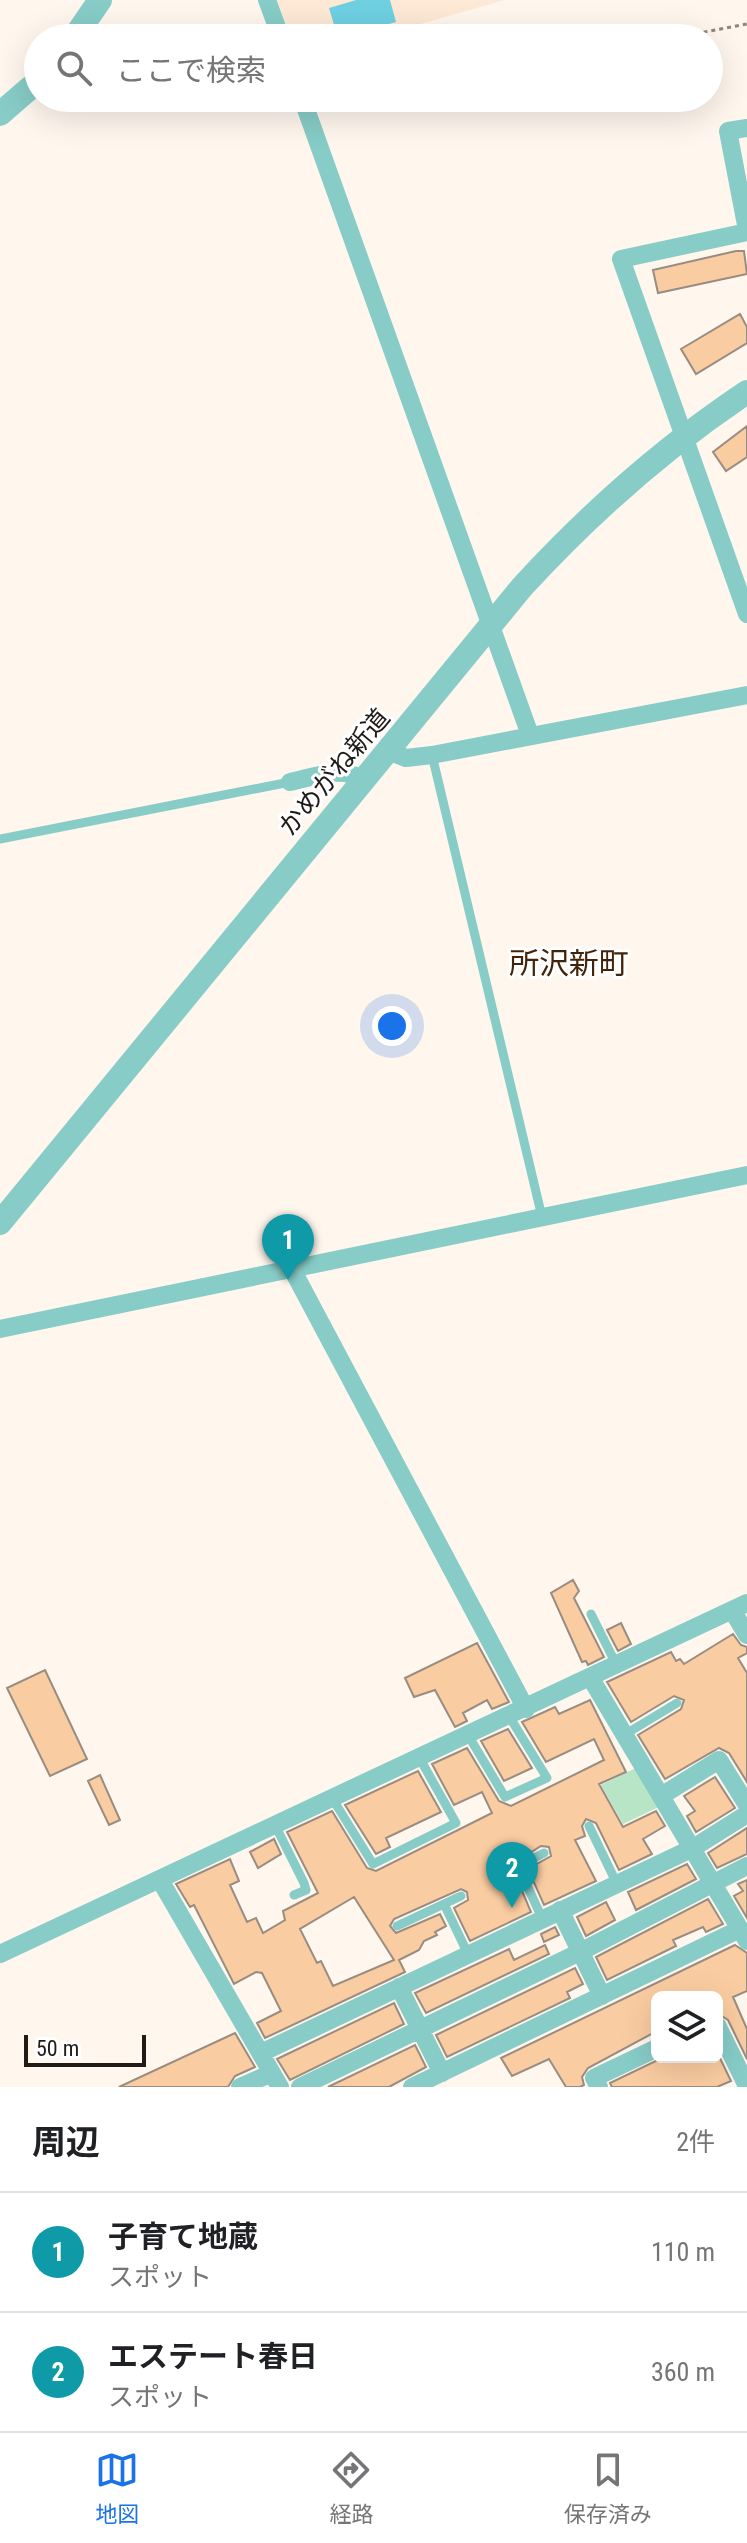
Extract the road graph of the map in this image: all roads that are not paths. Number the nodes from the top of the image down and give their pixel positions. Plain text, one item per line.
1 (100, 0) edge
2 (267, 0) edge
3 (84, 24) edge
4 (276, 24) edge
5 (24, 93) edge
6 (307, 112) edge
7 (0, 114) edge
8 (747, 128) edge
9 (747, 231) edge
10 (747, 392) edge
11 (683, 436) junction
12 (747, 614) edge
13 (491, 623) junction
14 (747, 695) edge
15 (530, 735) junction
16 (388, 751) junction
17 (432, 755) junction
18 (364, 780) junction
19 (290, 782) joint
20 (0, 839) edge
21 (747, 1175) edge
22 (542, 1217) junction
23 (0, 1223) edge
24 (292, 1269) junction
25 (0, 1329) edge
26 (740, 1606) edge
27 (591, 1614) dead end
28 (747, 1635) edge
29 (616, 1664) junction
30 (590, 1677) junction
31 (677, 1703) dead end
32 (517, 1712) junction
33 (468, 1735) junction
34 (624, 1735) junction
35 (420, 1759) junction
36 (661, 1796) junction
37 (332, 1798) junction
38 (747, 1805) edge
39 (747, 1814) edge
40 (275, 1825) junction
41 (589, 1826) dead end
42 (693, 1848) junction
43 (544, 1853) dead end
44 (747, 1866) edge
45 (160, 1880) junction
46 (617, 1884) junction
47 (715, 1885) junction
48 (294, 1895) dead end
49 (461, 1896) dead end
50 (444, 1904) junction
51 (560, 1910) junction
52 (542, 1918) junction
53 (397, 1926) dead end
54 (743, 1935) edge
55 (580, 1952) junction
56 (0, 1954) edge
57 (468, 1954) junction
58 (399, 1987) junction
59 (602, 1996) junction
60 (420, 2029) junction
61 (723, 2037) edge
62 (651, 2051) edge
63 (261, 2053) junction
64 (442, 2073) junction
65 (276, 2080) edge
66 (747, 2086) edge
67 (240, 2087) edge
68 (300, 2087) edge
69 (412, 2087) edge
70 (599, 2087) edge

1 - 3 street
2 - 4 street
5 - 7 street
6 - 13 street
8 - 9 street
9 - 11 street
10 - 11 street, かめがね新道
11 - 12 street
11 - 13 street, かめがね新道
13 - 15 street
13 - 16 street, かめがね新道
14 - 15 street
15 - 17 street
16 - 17 street
16 - 18 street, かめがね新道
17 - 22 lane
18 - 19 street
18 - 23 street, かめがね新道
19 - 20 lane
21 - 22 street
22 - 24 street
24 - 25 street
24 - 32 street
26 - 28 street
26 - 29 street
27 - 29 lane
29 - 30 street
30 - 32 street
30 - 34 street
31 - 34 lane
32 - 33 street
32 - 33 lane
33 - 35 street
34 - 36 street
35 - 37 street
35 - 37 lane
36 - 38 street
36 - 42 street
37 - 40 street
39 - 42 street
40 - 45 street
40 - 48 lane
41 - 46 lane
42 - 46 street
42 - 47 street
43 - 52 lane
44 - 47 street
45 - 56 street
45 - 63 street
46 - 51 street
47 - 54 street
47 - 55 street
49 - 50 lane
50 - 53 lane
50 - 57 lane
51 - 52 street
51 - 55 street
52 - 57 street
54 - 59 street
55 - 59 street
55 - 60 street
57 - 58 street
58 - 60 street
58 - 63 street
59 - 64 street
60 - 64 street
60 - 68 street
61 - 66 street
62 - 70 street
63 - 65 street
64 - 69 street
65 - 67 street

